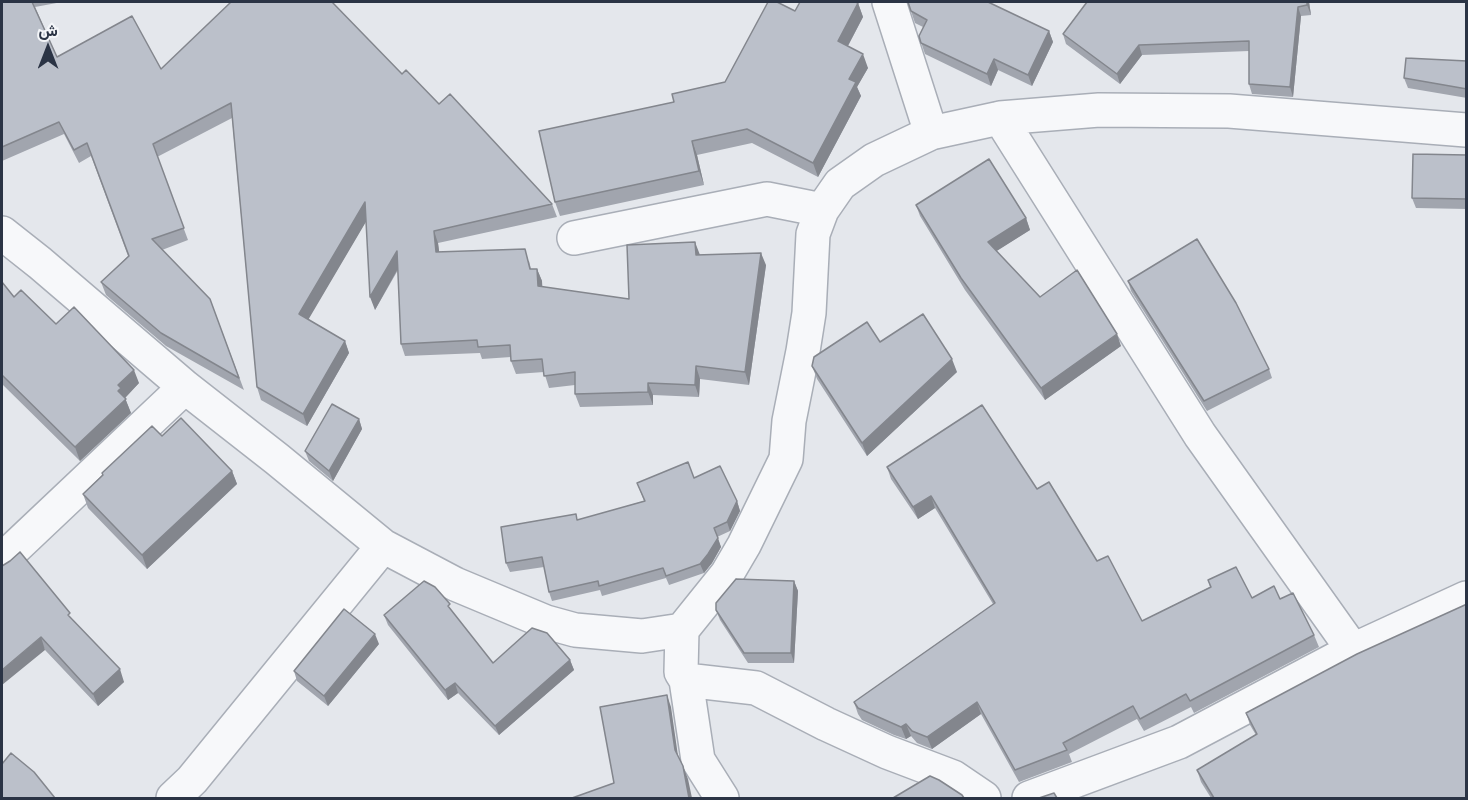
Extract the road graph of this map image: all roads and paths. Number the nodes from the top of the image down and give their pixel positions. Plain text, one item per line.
1 (889, 2) edge
2 (999, 118) junction
3 (1467, 130) edge
4 (931, 133) junction
5 (822, 210) junction
6 (2, 233) edge
7 (574, 238) dead end
8 (185, 387) junction
9 (383, 546) junction
10 (2, 560) edge
11 (1467, 598) edge
12 (682, 630) junction
13 (1353, 650) junction
14 (686, 680) junction
15 (173, 798) edge
16 (722, 798) edge
17 (984, 798) edge
18 (1029, 798) edge

1 - 4 street
2 - 3 street
2 - 4 street
2 - 13 street
4 - 5 street
5 - 7 street
5 - 12 street
6 - 8 street
8 - 9 street
8 - 10 street
9 - 12 street
9 - 15 street
11 - 13 street
12 - 14 street
13 - 18 street
14 - 16 street
14 - 17 street

